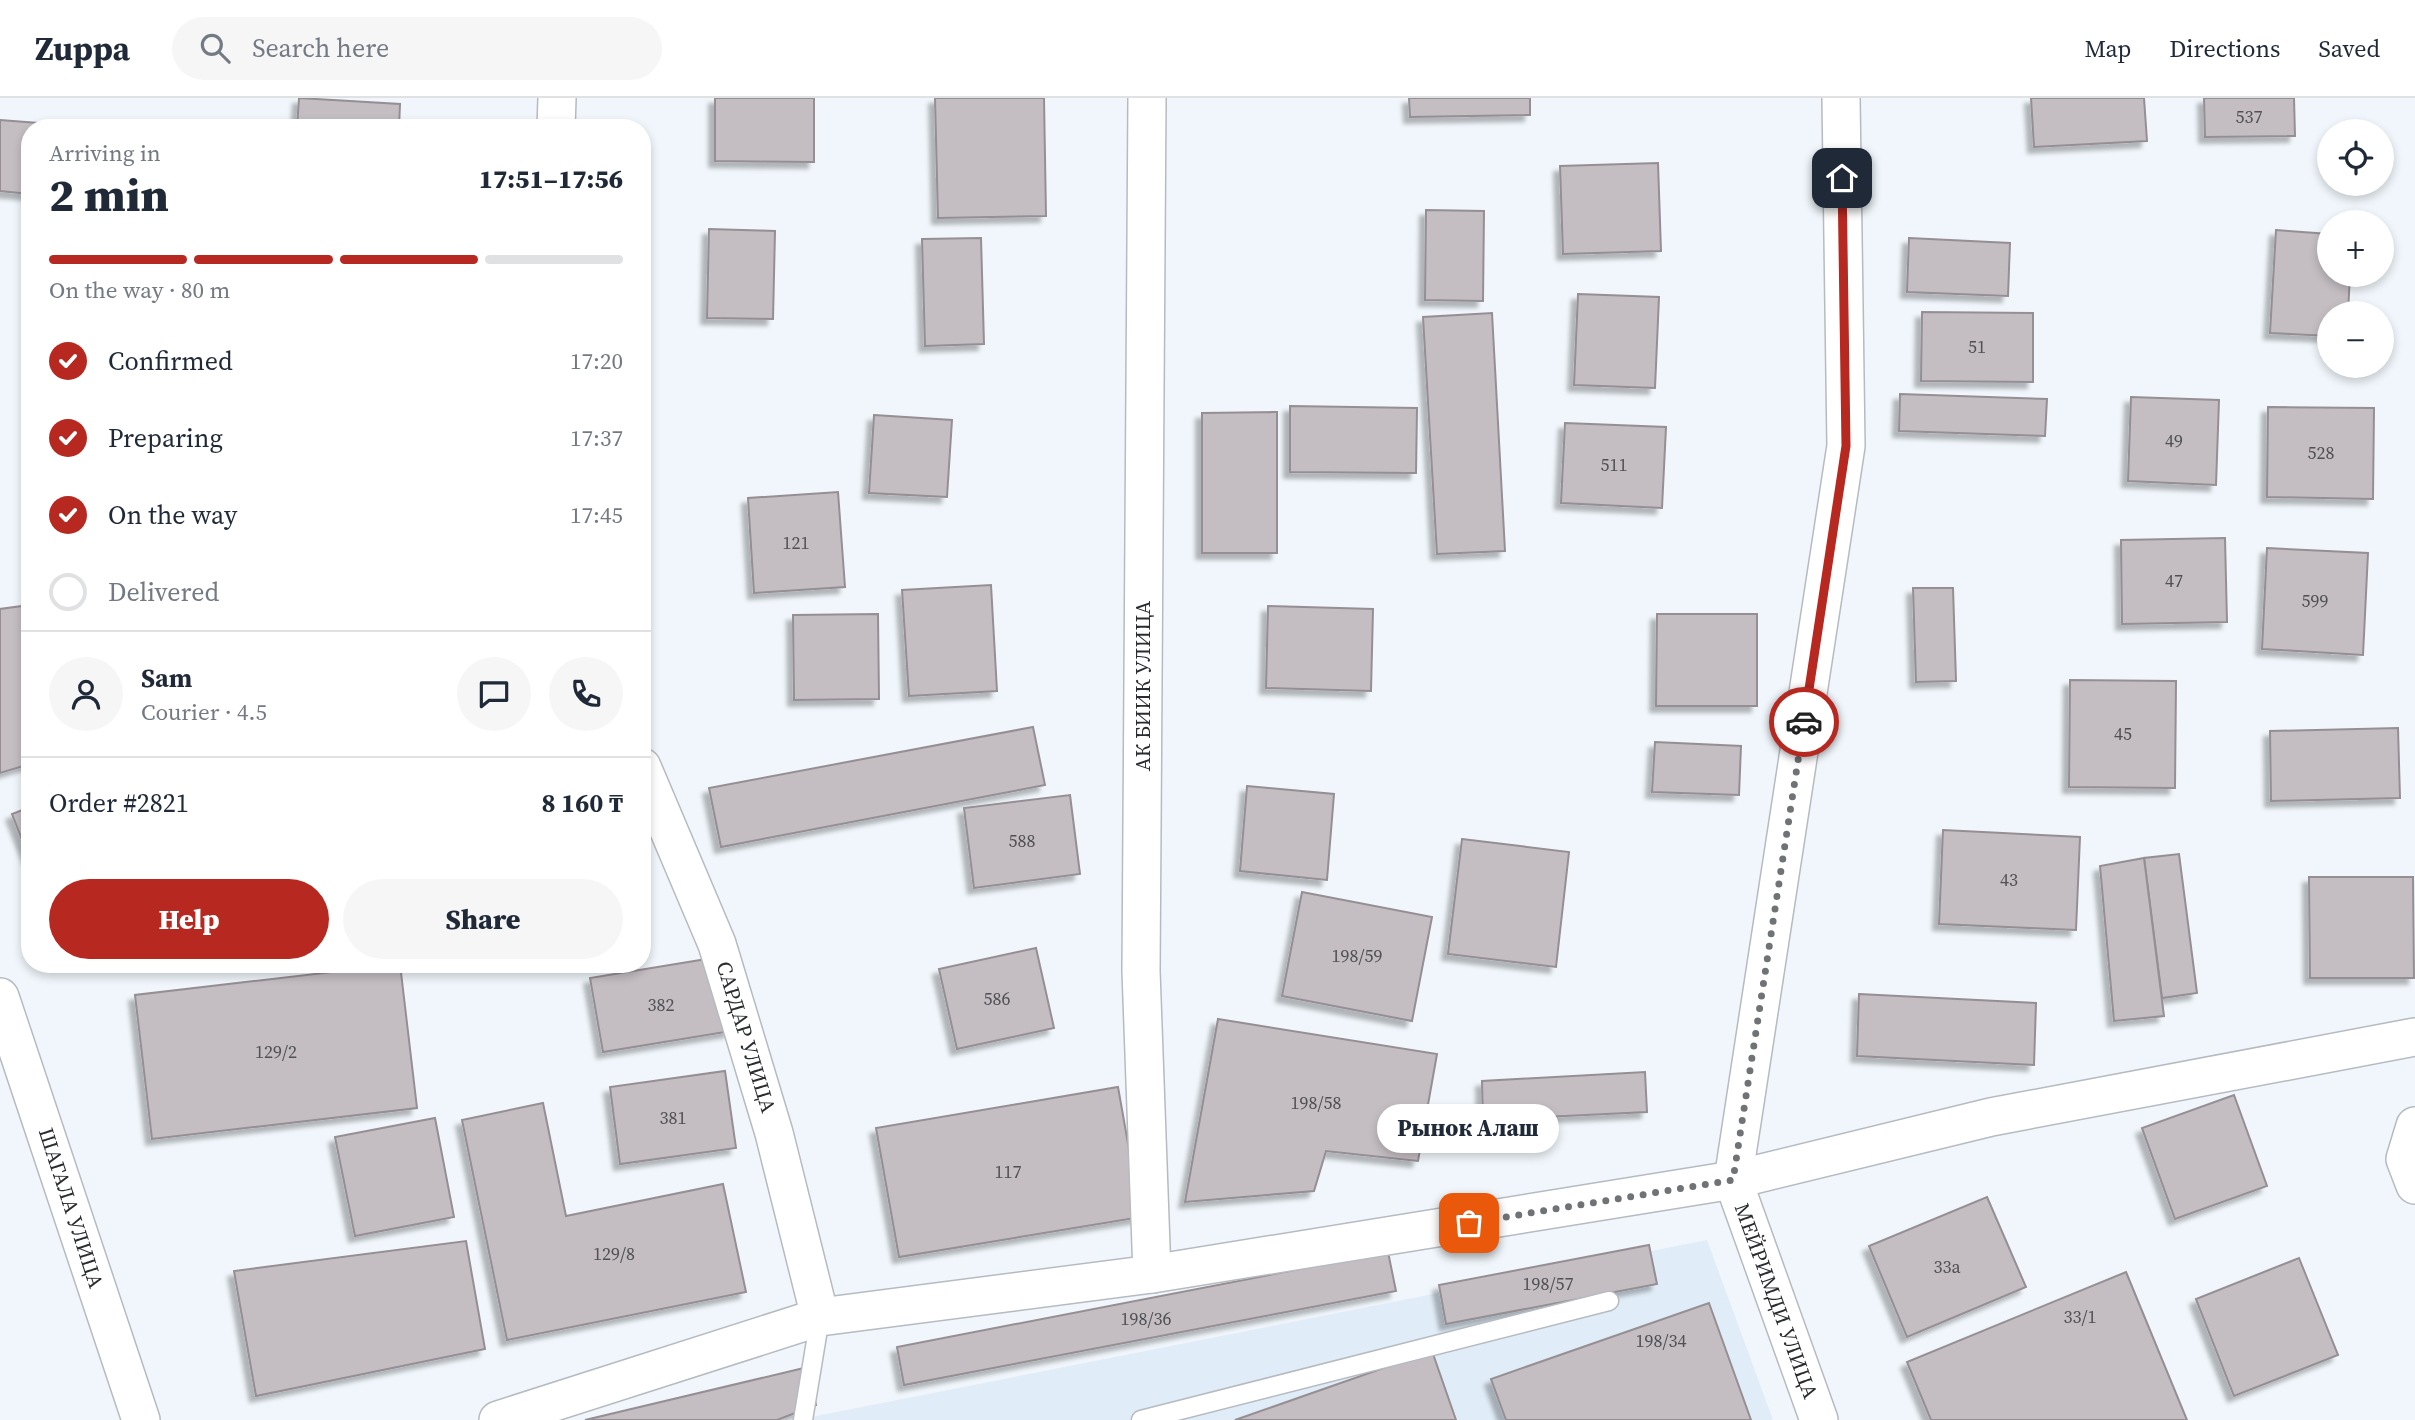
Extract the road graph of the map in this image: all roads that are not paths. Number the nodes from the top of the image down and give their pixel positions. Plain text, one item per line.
1 (557, 98) edge
2 (1147, 98) edge
3 (1841, 98) edge
4 (556, 119) edge
5 (651, 788) edge
6 (0, 997) edge
7 (2415, 1037) edge
8 (2415, 1126) edge
9 (1733, 1180) junction
10 (2415, 1185) edge
11 (1152, 1274) junction
12 (1609, 1301) dead end
13 (820, 1317) junction
14 (141, 1420) edge
15 (498, 1420) edge
16 (803, 1420) edge
17 (1141, 1420) edge
18 (1819, 1420) edge

1 - 4 street
2 - 11 street, АК БИИК УЛИЦА
3 - 9 street, МЕЙРИМДИ УЛИЦА
5 - 13 street, САРДАР УЛИЦА
6 - 14 street, ШАГАЛА УЛИЦА
7 - 9 street
8 - 10 street
9 - 11 street
9 - 18 street, МЕЙРИМДИ УЛИЦА
11 - 13 street
12 - 17 lane
13 - 15 street
13 - 16 lane

